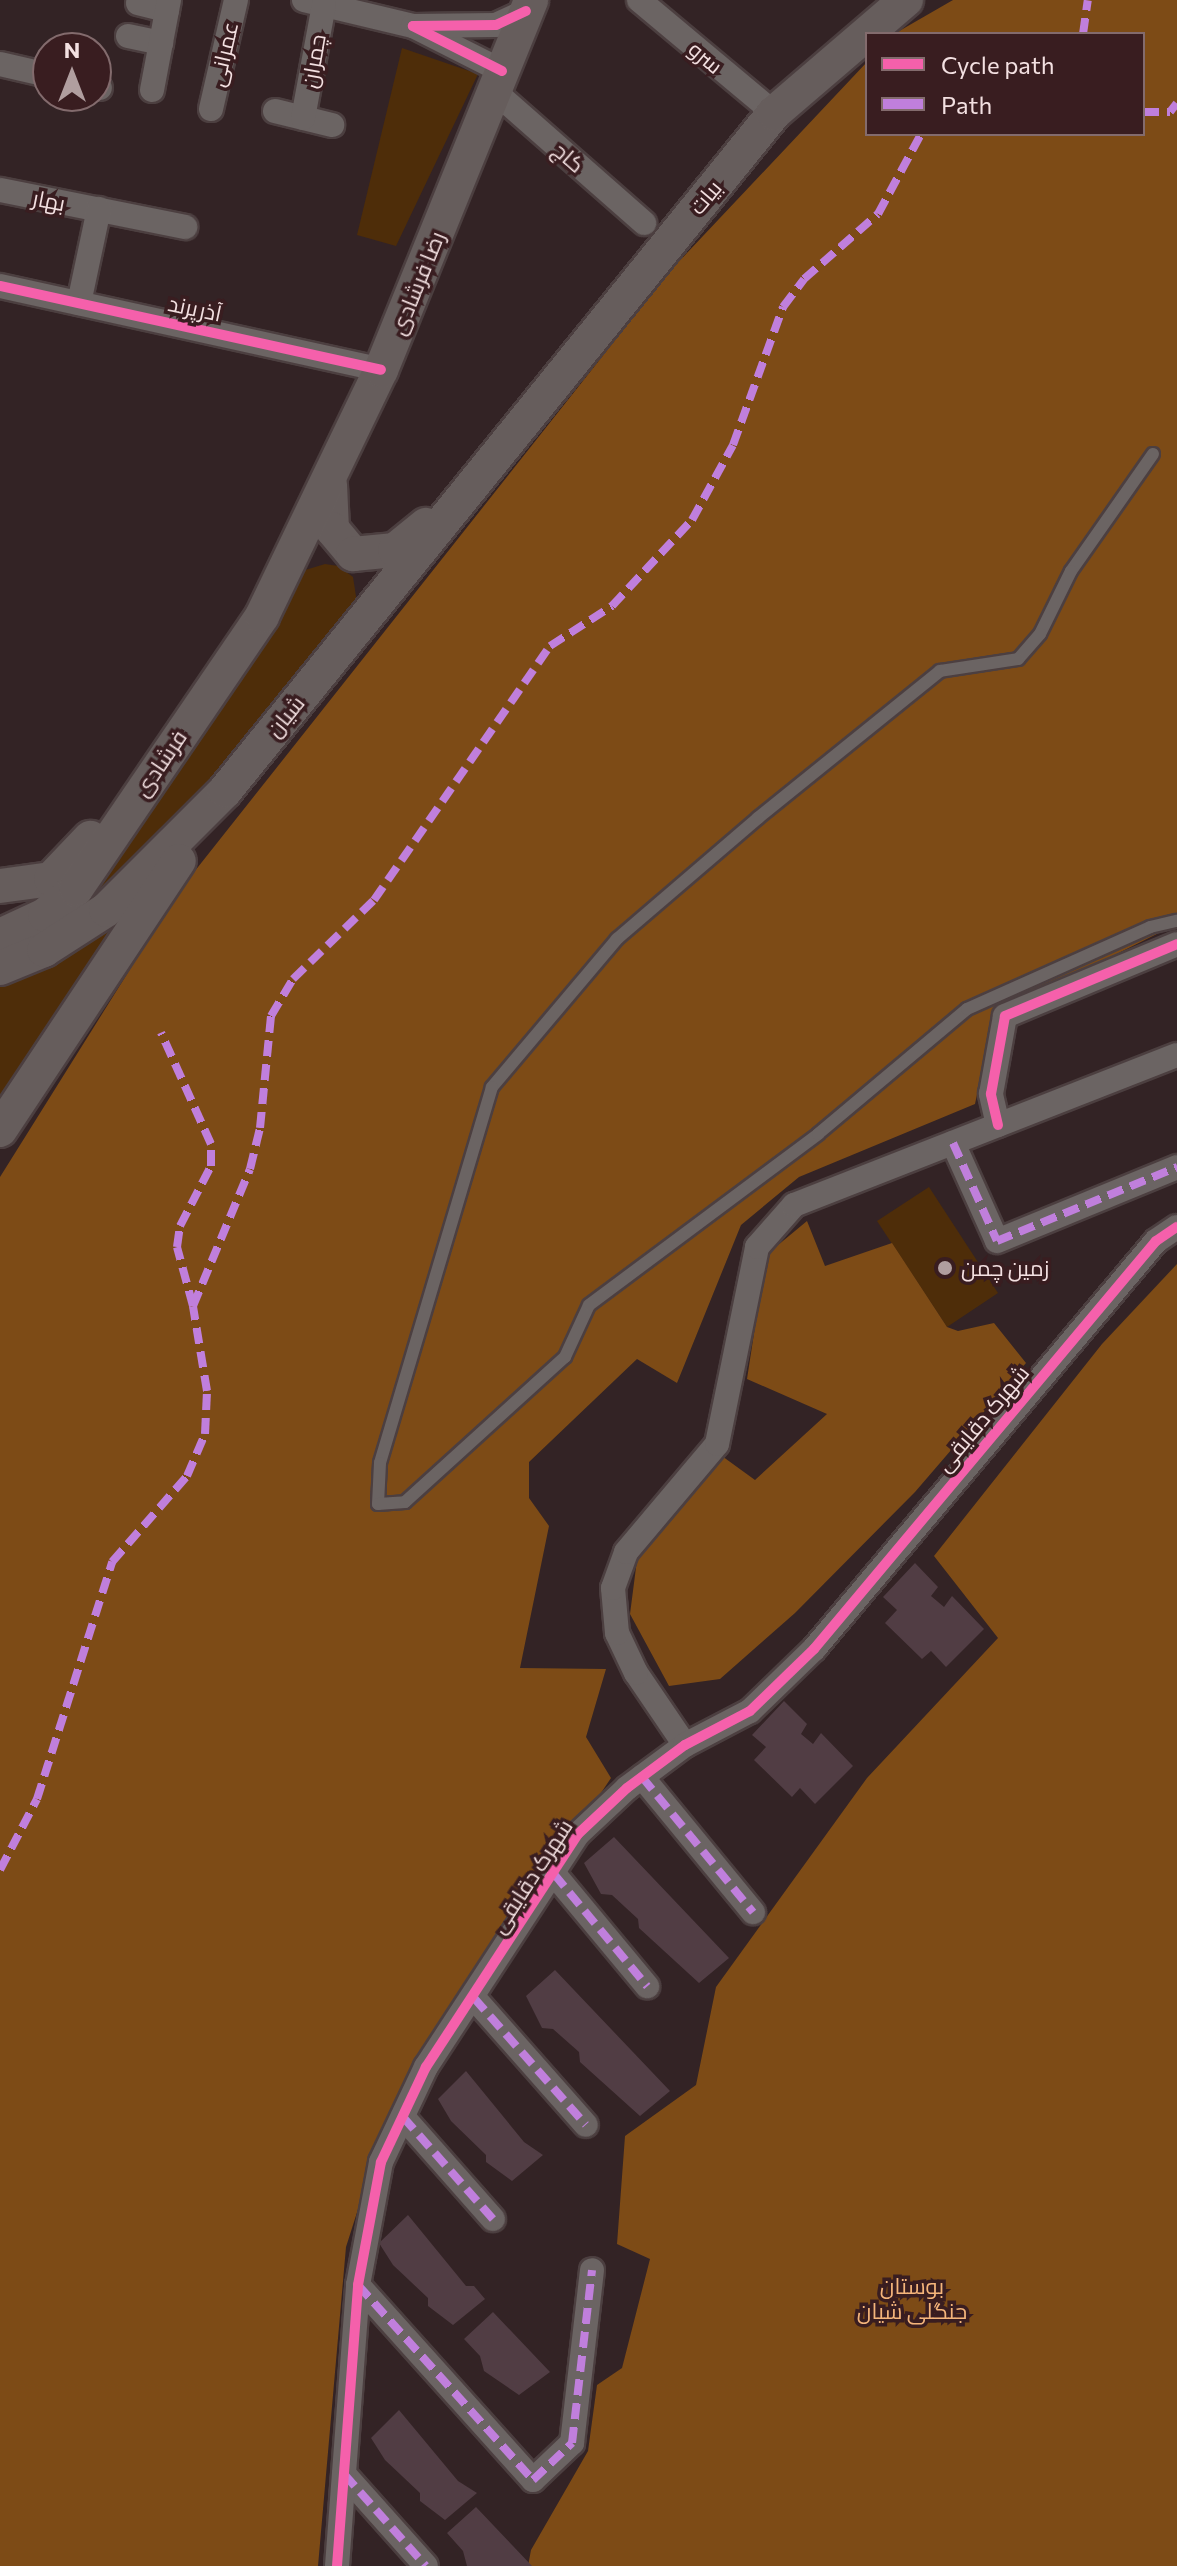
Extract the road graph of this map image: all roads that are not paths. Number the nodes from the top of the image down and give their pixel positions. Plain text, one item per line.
1 (236, 0) edge
2 (639, 0) edge
3 (906, 0) edge
4 (314, 2) edge
5 (138, 3) dead end
6 (168, 5) edge
7 (357, 6) edge
8 (528, 6) edge
9 (413, 26) junction
10 (869, 32) edge
11 (865, 35) edge
12 (128, 36) dead end
13 (161, 43) junction
14 (0, 64) edge
15 (32, 71) edge
16 (498, 81) junction
17 (152, 90) dead end
18 (211, 109) dead end
19 (275, 111) dead end
20 (774, 113) junction
21 (303, 118) junction
22 (332, 125) dead end
23 (0, 190) edge
24 (99, 209) junction
25 (644, 223) dead end
26 (185, 227) dead end
27 (0, 286) edge
28 (79, 303) junction
29 (381, 370) junction
30 (529, 418) junction
31 (1153, 454) dead end
32 (331, 476) junction
33 (353, 554) junction
34 (292, 561) junction
35 (371, 610) junction
36 (184, 728) junction
37 (225, 791) junction
38 (0, 886) edge
39 (1177, 921) edge
40 (0, 936) edge
41 (1177, 944) edge
42 (0, 968) edge
43 (1177, 1055) edge
44 (998, 1125) junction
45 (0, 1130) edge
46 (953, 1143) junction
47 (1177, 1167) edge
48 (1177, 1227) edge
49 (685, 1745) junction
50 (642, 1777) junction
51 (554, 1874) junction
52 (753, 1912) dead end
53 (647, 1986) dead end
54 (474, 1998) junction
55 (403, 2117) junction
56 (586, 2125) dead end
57 (493, 2219) dead end
58 (592, 2270) dead end
59 (358, 2285) junction
60 (344, 2474) junction
61 (337, 2566) edge
62 (426, 2566) edge

1 - 18 street, عمرانی
2 - 20 street, سرو
3 - 10 main road, بیات
4 - 7 street
4 - 21 street, چمران
5 - 6 street
6 - 13 street
7 - 9 street
8 - 9 street
8 - 16 main road, رضا فرشادی
9 - 16 street, کاج
11 - 20 main road, بیات
12 - 13 street
13 - 17 street
14 - 15 street
16 - 25 street, کاج
16 - 29 main road, رضا فرشادی
19 - 21 street
20 - 30 main road, بیات
21 - 22 street
23 - 24 street, بهار
24 - 26 street, بهار
24 - 28 street
27 - 28 street, آذرپرند
28 - 29 street, آذرپرند
29 - 32 main road, رضا فرشادی
30 - 33 main road
30 - 35 main road, شیان
31 - 39 lane
32 - 33 main road
32 - 34 main road, رضا فرشادی
33 - 34 main road
33 - 35 main road
34 - 36 main road, فرشادی
35 - 37 main road, شیان
36 - 38 main road
36 - 40 main road, فرشادی
37 - 42 main road, شیان
37 - 45 main road
41 - 44 street
43 - 44 street
44 - 46 street
46 - 47 street
46 - 49 street
48 - 49 street, شهرک دقایقی
49 - 50 street, شهرک دقایقی
50 - 51 street, شهرک دقایقی
50 - 52 street
51 - 53 street
51 - 54 street, شهرک دقایقی
54 - 55 street, شهرک دقایقی
54 - 56 street
55 - 57 street
55 - 59 street, شهرک دقایقی
58 - 59 street
59 - 60 street, شهرک دقایقی
60 - 61 street, شهرک دقایقی
60 - 62 street

